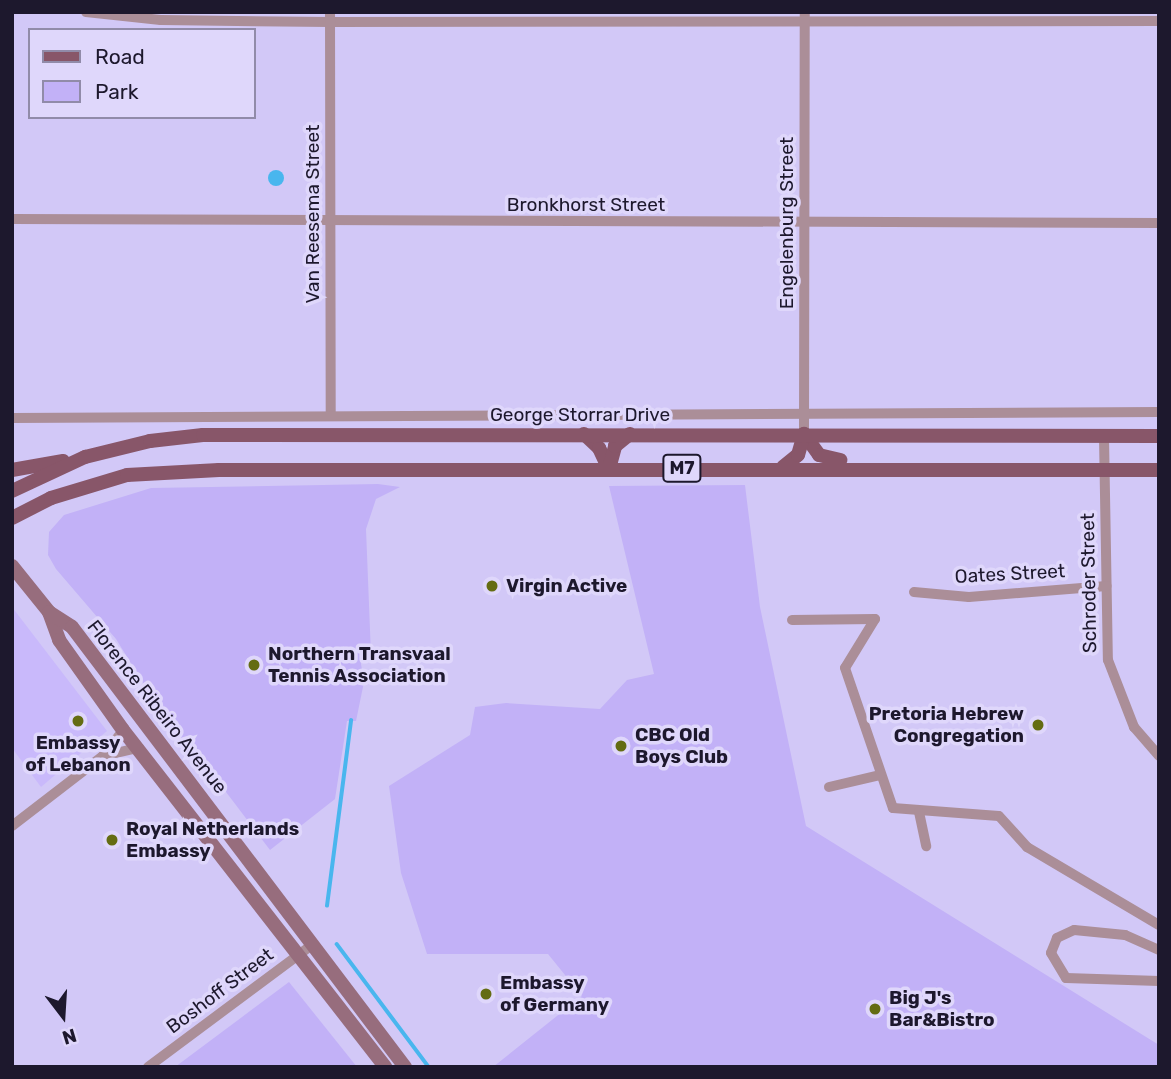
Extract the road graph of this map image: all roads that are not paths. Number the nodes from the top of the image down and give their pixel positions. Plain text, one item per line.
1 (86, 12) edge
2 (330, 17) edge
3 (805, 17) edge
4 (1159, 21) edge
5 (12, 219) edge
6 (330, 221) junction
7 (805, 222) junction
8 (1159, 223) edge
9 (1159, 412) edge
10 (331, 415) junction
11 (805, 415) junction
12 (12, 418) edge
13 (583, 434) junction
14 (630, 434) junction
15 (804, 434) junction
16 (1159, 436) edge
17 (1104, 437) junction
18 (85, 457) junction
19 (783, 467) junction
20 (609, 469) junction
21 (934, 469) junction
22 (12, 470) edge
23 (1105, 470) junction
24 (1159, 470) edge
25 (12, 492) edge
26 (12, 518) edge
27 (12, 566) edge
28 (1107, 586) junction
29 (914, 592) dead end
30 (49, 612) junction
31 (792, 620) dead end
32 (123, 730) junction
33 (139, 748) junction
34 (103, 756) junction
35 (1159, 756) edge
36 (880, 775) junction
37 (829, 787) dead end
38 (919, 811) junction
39 (218, 817) junction
40 (12, 826) edge
41 (926, 846) dead end
42 (229, 863) junction
43 (1159, 925) edge
44 (313, 944) junction
45 (1159, 950) edge
46 (299, 954) junction
47 (1159, 981) edge
48 (148, 1067) edge
49 (385, 1067) edge
50 (405, 1067) edge

1 - 2 street
2 - 3 street
2 - 6 street, Van Reesema Street
3 - 4 street
3 - 7 street, Engelenburg Street
5 - 6 street, Bronkhorst Street
6 - 7 street, Bronkhorst Street
6 - 10 street, Van Reesema Street
7 - 8 street, Bronkhorst Street
7 - 11 street, Engelenburg Street
9 - 11 street, George Storrar Drive
10 - 11 street, George Storrar Drive
10 - 12 street, George Storrar Drive
11 - 15 street, Engelenburg Street
13 - 14 main road, George Storrar Drive / M7
13 - 18 main road, George Storrar Drive / M7
13 - 20 main road
14 - 15 main road, George Storrar Drive / M7
14 - 20 main road
15 - 17 main road, George Storrar Drive / M7
15 - 19 main road
15 - 21 main road
16 - 17 main road, George Storrar Drive / M7
17 - 23 street, Schroder Street
18 - 22 main road
18 - 25 main road, George Storrar Drive / M7
19 - 20 main road, M7
19 - 21 main road, M7
20 - 26 main road, M7
21 - 23 main road, M7
23 - 24 main road, M7
23 - 28 street, Schroder Street
27 - 30 main road, Florence Ribeiro Avenue
28 - 29 street, Oates Street
28 - 35 street, Schroder Street
30 - 32 main road, Florence Ribeiro Avenue
30 - 39 main road, Florence Ribeiro Avenue
31 - 36 street
32 - 33 main road, Florence Ribeiro Avenue
32 - 34 street
33 - 34 street
33 - 42 main road, Florence Ribeiro Avenue
34 - 40 street
36 - 37 street
36 - 38 street
38 - 41 street
38 - 43 street
39 - 42 main road
39 - 44 main road, Florence Ribeiro Avenue
42 - 46 main road, Florence Ribeiro Avenue
44 - 46 street, Boshoff Street
44 - 50 main road, Florence Ribeiro Avenue
45 - 47 street
46 - 48 street, Boshoff Street
46 - 49 main road, Florence Ribeiro Avenue

